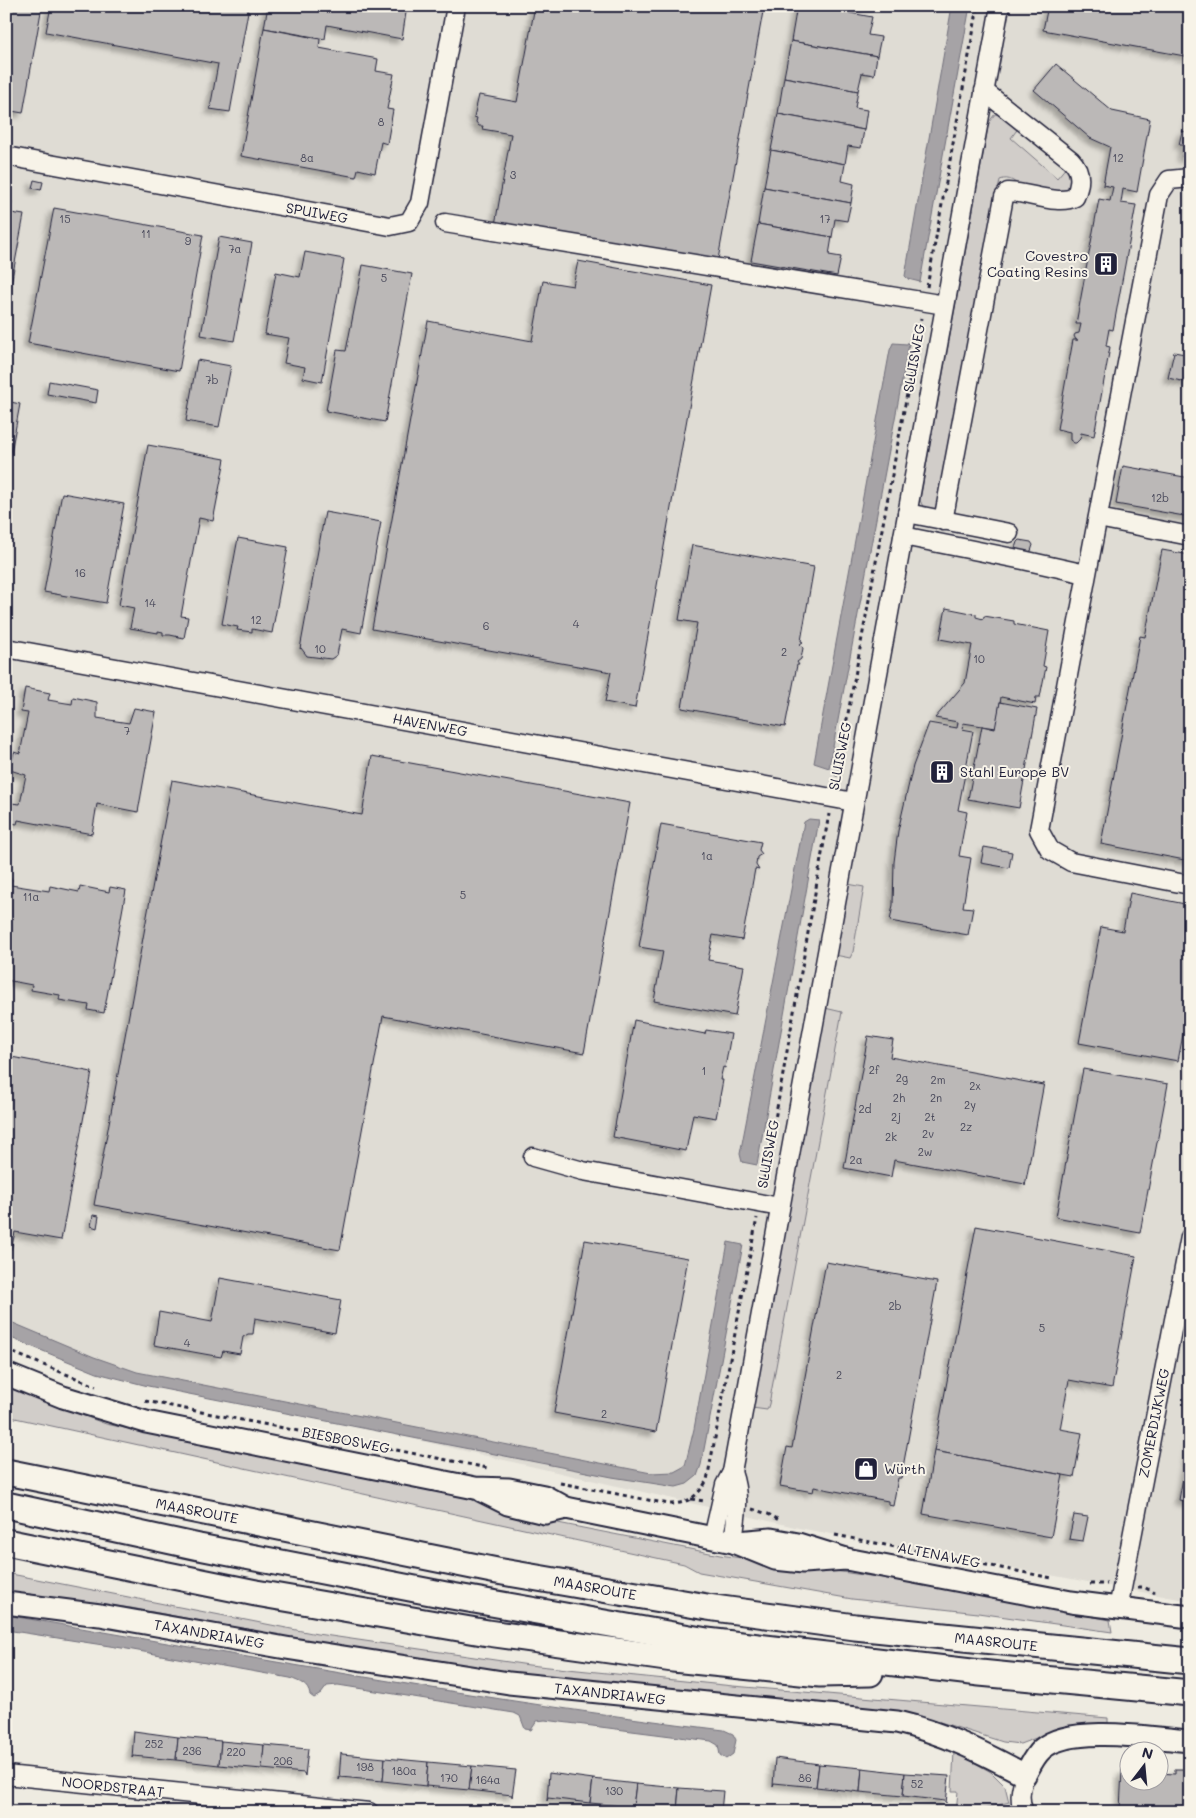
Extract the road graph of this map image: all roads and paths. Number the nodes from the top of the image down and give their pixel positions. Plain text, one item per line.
1 (456, 6) edge
2 (978, 6) edge
3 (1000, 6) edge
4 (984, 91) junction
5 (6, 156) edge
6 (1190, 178) edge
7 (445, 222) dead end
8 (924, 301) junction
9 (945, 305) junction
10 (907, 514) junction
11 (1098, 518) junction
12 (944, 521) junction
13 (1009, 533) dead end
14 (903, 536) junction
15 (1190, 536) edge
16 (1086, 574) junction
17 (6, 648) edge
18 (832, 799) junction
19 (854, 802) junction
20 (1190, 885) edge
21 (533, 1157) dead end
22 (760, 1203) junction
23 (780, 1207) junction
24 (1190, 1237) edge
25 (6, 1350) edge
26 (6, 1374) edge
27 (99, 1386) dead end
28 (142, 1400) dead end
29 (493, 1469) dead end
30 (12, 1472) edge
31 (732, 1472) junction
32 (552, 1481) dead end
33 (690, 1498) junction
34 (720, 1504) junction
35 (6, 1505) edge
36 (738, 1507) junction
37 (786, 1524) dead end
38 (828, 1533) dead end
39 (6, 1538) edge
40 (723, 1540) junction
41 (6, 1542) edge
42 (50, 1550) junction
43 (1058, 1579) dead end
44 (1086, 1584) dead end
45 (1123, 1586) junction
46 (1161, 1597) dead end
47 (6, 1603) edge
48 (1118, 1609) junction
49 (1190, 1617) edge
50 (1190, 1661) edge
51 (980, 1673) junction
52 (1190, 1693) edge
53 (1190, 1741) edge
54 (1025, 1775) junction
55 (6, 1776) edge
56 (202, 1804) edge
57 (369, 1812) edge
58 (1024, 1812) edge

1 - 5 street, SPUIWEG
2 - 8 path, SLUISWEG
3 - 4 street, SLUISWEG
4 - 9 street, SLUISWEG
4 - 12 street
6 - 11 street
7 - 8 street
8 - 9 street
8 - 18 path, SLUISWEG
9 - 10 street, SLUISWEG
10 - 12 street
10 - 14 street, SLUISWEG
11 - 15 street
11 - 16 street
12 - 13 street
14 - 16 street
14 - 19 street, SLUISWEG
16 - 20 street
17 - 18 street, HAVENWEG
18 - 19 street, HAVENWEG
18 - 22 path, SLUISWEG
19 - 23 street, SLUISWEG
21 - 22 street
22 - 23 street
22 - 33 path, SLUISWEG
23 - 31 street, SLUISWEG
24 - 45 street, ZOMERDIJKWEG
25 - 27 path
26 - 40 main road, BIESBOSWEG
28 - 29 path, BIESBOSWEG
30 - 50 highway, MAASROUTE
31 - 34 street, SLUISWEG
31 - 36 street, SLUISWEG
32 - 33 path
33 - 34 path
34 - 40 street, SLUISWEG
35 - 51 highway
36 - 37 path
36 - 40 street, SLUISWEG
38 - 43 path, ALTENAWEG
39 - 42 highway
40 - 48 main road, ALTENAWEG
41 - 42 highway
42 - 51 highway
44 - 45 path
45 - 46 path
45 - 48 street, ZOMERDIJKWEG
47 - 54 main road, TAXANDRIAWEG
48 - 49 main road, ALTENAWEG
51 - 52 highway
53 - 54 main road
54 - 58 street
55 - 56 street, NOORDSTRAAT
56 - 57 street, NOORDSTRAAT

